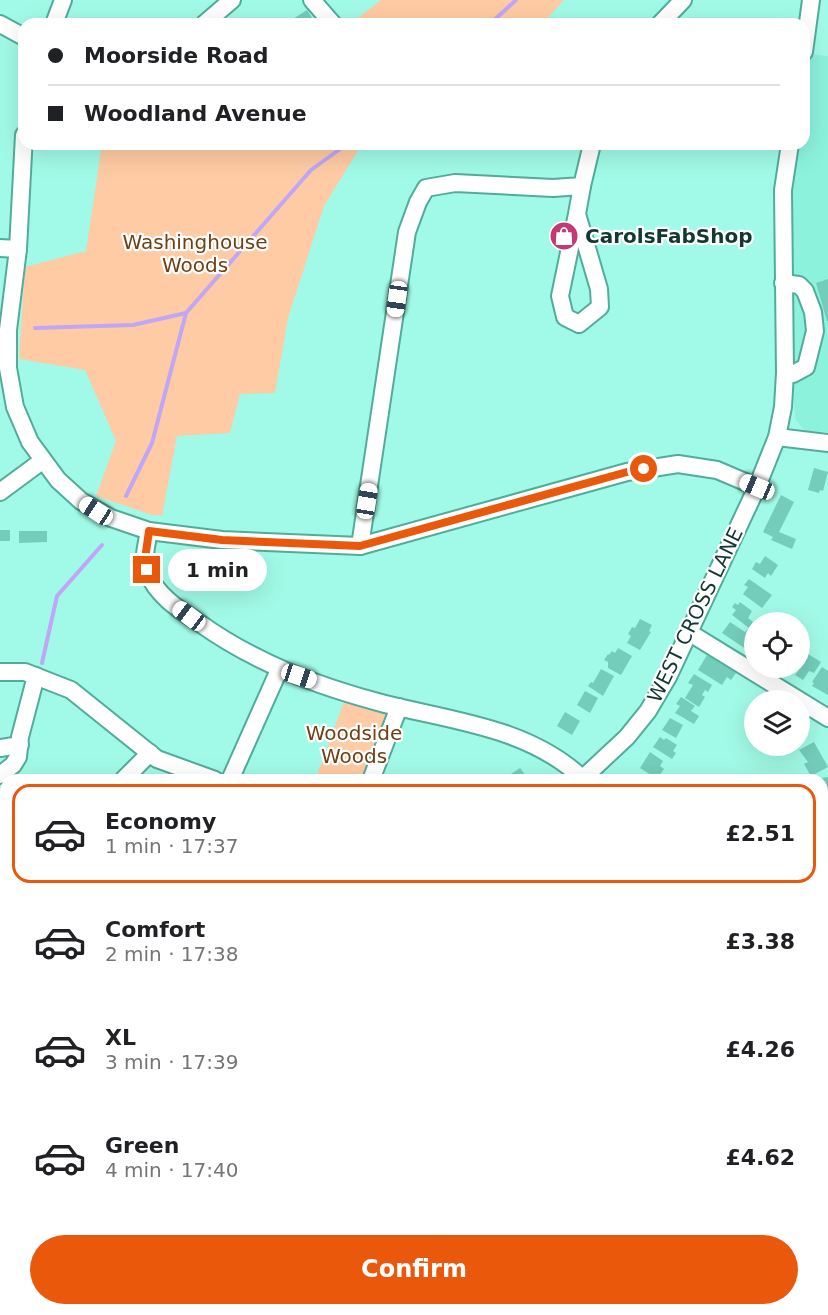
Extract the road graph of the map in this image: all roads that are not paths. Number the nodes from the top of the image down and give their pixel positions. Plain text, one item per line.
1 (63, 0) edge
2 (232, 0) edge
3 (312, 0) edge
4 (683, 0) edge
5 (811, 0) edge
6 (56, 18) edge
7 (211, 18) edge
8 (328, 18) edge
9 (666, 18) edge
10 (809, 18) edge
11 (0, 24) edge
12 (18, 34) edge
13 (23, 150) edge
14 (591, 150) edge
15 (789, 150) edge
16 (582, 186) junction
17 (577, 214) junction
18 (0, 248) edge
19 (18, 249) junction
20 (783, 283) junction
21 (4, 329) edge
22 (785, 373) junction
23 (777, 437) junction
24 (828, 443) edge
25 (42, 461) junction
26 (757, 487) junction
27 (0, 492) edge
28 (149, 531) junction
29 (360, 546) junction
30 (690, 633) junction
31 (279, 670) junction
32 (0, 672) edge
33 (36, 676) junction
34 (399, 707) junction
35 (828, 718) edge
36 (20, 745) junction
37 (0, 748) edge
38 (150, 753) junction
39 (1, 774) edge
40 (129, 774) edge
41 (199, 774) edge
42 (234, 774) edge
43 (373, 774) edge
44 (577, 774) edge
45 (587, 774) edge

1 - 6 street
2 - 7 street
3 - 8 street
4 - 9 street
5 - 10 street
11 - 12 street
13 - 19 street
14 - 16 street
15 - 20 street, WEST CROSS LANE
16 - 17 street
16 - 29 street
17 - 17 street
18 - 19 street
19 - 21 street
20 - 22 street, WEST CROSS LANE
20 - 22 street
21 - 25 street
22 - 23 street, WEST CROSS LANE
23 - 24 street
23 - 26 street, WEST CROSS LANE
25 - 27 street
25 - 28 street
26 - 29 street
26 - 30 street, WEST CROSS LANE
28 - 29 street
28 - 31 street
30 - 35 street
30 - 45 street, WEST CROSS LANE
31 - 34 street
31 - 42 street
32 - 33 street
33 - 36 street
33 - 38 street
34 - 43 street
34 - 44 street
36 - 37 street
36 - 39 street
38 - 40 street
38 - 41 street

